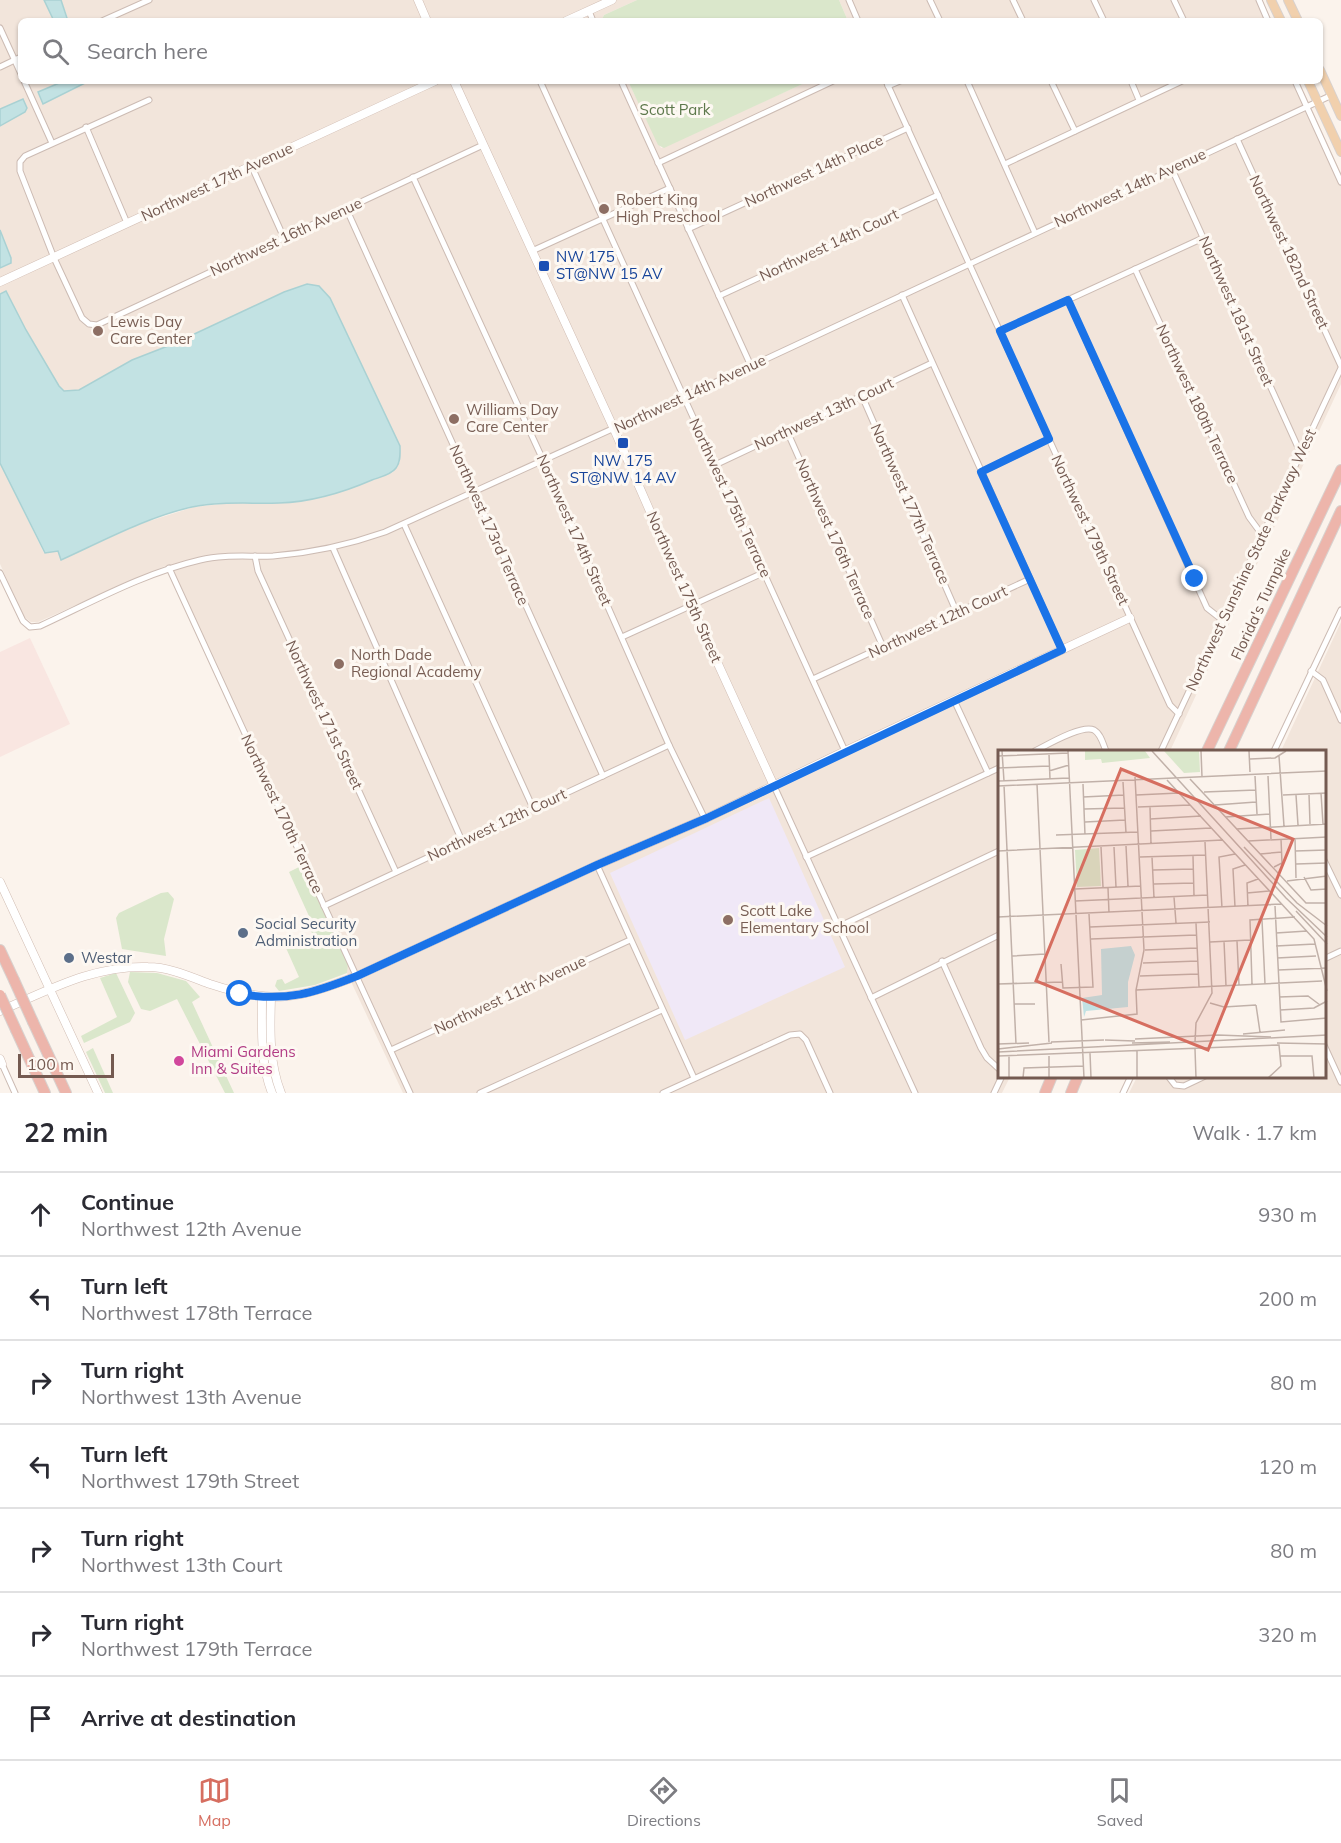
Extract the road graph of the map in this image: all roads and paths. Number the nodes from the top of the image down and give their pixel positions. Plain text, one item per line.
1 (149, 0) edge
2 (418, 0) edge
3 (612, 0) edge
4 (849, 0) edge
5 (930, 0) edge
6 (1013, 0) edge
7 (1094, 0) edge
8 (1174, 0) edge
9 (1259, 0) edge
10 (1272, 0) edge
11 (1288, 0) edge
12 (589, 11) junction
13 (109, 18) edge
14 (426, 18) edge
15 (573, 18) edge
16 (592, 18) edge
17 (857, 18) edge
18 (939, 18) edge
19 (1022, 18) edge
20 (1103, 18) edge
21 (1183, 18) edge
22 (1267, 18) edge
23 (1280, 18) edge
24 (1297, 18) edge
25 (0, 28) edge
26 (18, 59) edge
27 (0, 67) edge
28 (1323, 76) edge
29 (25, 84) edge
30 (429, 84) edge
31 (455, 84) edge
32 (541, 84) edge
33 (622, 84) edge
34 (827, 84) edge
35 (887, 84) edge
36 (968, 84) edge
37 (1052, 84) edge
38 (1132, 84) edge
39 (1175, 84) edge
40 (1296, 84) edge
41 (1309, 84) edge
42 (1332, 95) junction
43 (148, 100) dead end
44 (1139, 100) junction
45 (1318, 102) junction
46 (1306, 107) junction
47 (1341, 116) edge
48 (86, 127) junction
49 (908, 128) junction
50 (1075, 131) junction
51 (1237, 139) junction
52 (52, 143) junction
53 (483, 145) junction
54 (1341, 152) edge
55 (658, 163) junction
56 (1005, 164) junction
57 (252, 167) junction
58 (1172, 169) junction
59 (413, 177) junction
60 (1341, 182) edge
61 (670, 188) junction
62 (938, 195) junction
63 (346, 208) junction
64 (604, 219) junction
65 (127, 223) junction
66 (688, 229) junction
67 (1035, 232) junction
68 (284, 238) junction
69 (1203, 238) junction
70 (532, 251) junction
71 (54, 258) junction
72 (969, 263) junction
73 (1135, 269) junction
74 (0, 282) edge
75 (719, 296) junction
76 (902, 296) junction
77 (1068, 300) junction
78 (1000, 331) junction
79 (932, 363) junction
80 (751, 366) junction
81 (1341, 367) edge
82 (684, 396) junction
83 (862, 396) junction
84 (614, 429) junction
85 (787, 431) junction
86 (1049, 439) junction
87 (1301, 454) junction
88 (543, 459) junction
89 (715, 465) junction
90 (1341, 470) edge
91 (981, 472) junction
92 (475, 493) junction
93 (1341, 511) edge
94 (404, 524) junction
95 (1263, 536) junction
96 (333, 548) junction
97 (255, 556) junction
98 (169, 568) junction
99 (765, 572) junction
100 (0, 573) edge
101 (1030, 579) junction
102 (691, 605) junction
103 (1341, 610) edge
104 (957, 613) junction
105 (1131, 618) junction
106 (1221, 620) junction
107 (622, 637) junction
108 (883, 647) junction
109 (1062, 650) junction
110 (1311, 671) junction
111 (813, 679) junction
112 (954, 700) junction
113 (1179, 714) junction
114 (1341, 720) edge
115 (669, 745) junction
116 (1037, 750) edge
117 (1106, 750) edge
118 (1161, 750) edge
119 (1207, 750) edge
120 (1229, 750) edge
121 (1274, 750) edge
122 (845, 751) junction
123 (998, 768) edge
124 (988, 773) junction
125 (603, 776) junction
126 (774, 786) junction
127 (533, 808) junction
128 (705, 819) junction
129 (462, 841) junction
130 (998, 851) edge
131 (806, 857) junction
132 (1326, 864) edge
133 (597, 865) junction
134 (396, 872) junction
135 (0, 882) edge
136 (1341, 895) edge
137 (324, 906) junction
138 (838, 927) junction
139 (998, 935) edge
140 (630, 940) junction
141 (0, 950) edge
142 (1341, 951) edge
143 (1326, 958) edge
144 (942, 962) junction
145 (357, 976) junction
146 (51, 989) junction
147 (0, 995) edge
148 (262, 998) junction
149 (271, 998) junction
150 (871, 998) junction
151 (662, 1010) junction
152 (0, 1011) edge
153 (1326, 1049) edge
154 (391, 1050) junction
155 (1, 1062) edge
156 (998, 1068) edge
157 (694, 1078) junction
158 (1002, 1078) edge
159 (1052, 1078) edge
160 (1078, 1078) edge
161 (1130, 1078) edge
162 (1169, 1078) edge
163 (1202, 1078) edge
164 (1341, 1082) edge
165 (273, 1087) edge
166 (15, 1093) edge
167 (45, 1093) edge
168 (66, 1093) edge
169 (98, 1093) edge
170 (281, 1093) edge
171 (410, 1093) edge
172 (480, 1093) edge
173 (663, 1093) edge
174 (830, 1093) edge
175 (915, 1093) edge
176 (994, 1093) edge
177 (1045, 1093) edge
178 (1071, 1093) edge
179 (1123, 1093) edge

1 - 13 street
2 - 14 street
3 - 12 street
4 - 17 street
5 - 18 street
6 - 19 street
7 - 20 street
8 - 21 street
9 - 22 street
10 - 23 main road
11 - 24 main road
12 - 15 street
12 - 16 street
25 - 26 street
26 - 27 street
28 - 42 main road
29 - 52 street
30 - 57 street, Northwest 17th Avenue
31 - 53 street, Northwest 175th Street
32 - 64 street, Northwest 175th Terrace
33 - 55 street
34 - 55 street
35 - 49 street, Northwest 179th Street
36 - 56 street
37 - 50 street
38 - 44 street
39 - 44 street
40 - 46 street
41 - 45 main road
42 - 45 street, Northwest 14th Avenue
42 - 47 main road
43 - 48 street
44 - 50 street
45 - 46 street, Northwest 14th Avenue
45 - 54 main road
46 - 51 street, Northwest 14th Avenue
46 - 60 street
48 - 52 street
48 - 65 street
49 - 62 street, Northwest 179th Street
49 - 66 street, Northwest 14th Place
50 - 56 street
51 - 58 street, Northwest 14th Avenue
51 - 81 street, Northwest 182nd Street
52 - 71 street
53 - 59 street, Northwest 16th Avenue
53 - 70 street, Northwest 175th Street
55 - 61 street
56 - 67 street
57 - 65 street, Northwest 17th Avenue
57 - 68 street
58 - 67 street, Northwest 14th Avenue
58 - 69 street, Northwest 181st Street
59 - 63 street, Northwest 16th Avenue
59 - 88 street, Northwest 174th Street
61 - 64 street
61 - 66 street
62 - 72 street, Northwest 179th Street
62 - 75 street, Northwest 14th Court
63 - 68 street, Northwest 16th Avenue
63 - 92 street, Northwest 173rd Terrace
64 - 70 street
64 - 82 street, Northwest 175th Terrace
65 - 71 street, Northwest 17th Avenue
66 - 75 street
67 - 72 street, Northwest 14th Avenue
68 - 71 street, Northwest 16th Avenue
69 - 73 street
69 - 87 street, Northwest 181st Street
70 - 84 street, Northwest 175th Street
71 - 74 street, Northwest 17th Avenue
72 - 76 street, Northwest 14th Avenue
72 - 78 street, Northwest 179th Street
73 - 77 street
73 - 95 street, Northwest 180th Terrace
75 - 80 street
76 - 79 street
76 - 80 street, Northwest 14th Avenue
77 - 78 street
77 - 106 street
78 - 86 street, Northwest 179th Street
79 - 83 street, Northwest 13th Court
79 - 91 street
80 - 82 street, Northwest 14th Avenue
81 - 87 street, Northwest Sunshine State Parkway West
82 - 84 street, Northwest 14th Avenue
82 - 89 street, Northwest 175th Terrace
83 - 85 street, Northwest 13th Court
83 - 104 street, Northwest 177th Terrace
84 - 88 street, Northwest 14th Avenue
84 - 102 street, Northwest 175th Street
85 - 89 street, Northwest 13th Court
85 - 108 street, Northwest 176th Terrace
86 - 91 street
86 - 105 street, Northwest 179th Street
87 - 95 street, Northwest Sunshine State Parkway West
88 - 92 street, Northwest 14th Avenue
88 - 107 street, Northwest 174th Street
89 - 99 street, Northwest 175th Terrace
90 - 119 highway, Florida's Turnpike
91 - 101 street
92 - 94 street, Northwest 14th Avenue
92 - 125 street, Northwest 173rd Terrace
93 - 120 highway
94 - 96 street, Northwest 14th Avenue
94 - 127 street
95 - 106 street, Northwest Sunshine State Parkway West
96 - 97 street, Northwest 14th Avenue
96 - 129 street
97 - 98 street, Northwest 14th Avenue
97 - 134 street, Northwest 171st Street
98 - 100 street, Northwest 14th Avenue
98 - 137 street, Northwest 170th Terrace
99 - 102 street
99 - 111 street, Northwest 175th Terrace
101 - 104 street, Northwest 12th Court
101 - 109 street
102 - 107 street
102 - 126 street, Northwest 175th Street
103 - 110 street
104 - 108 street, Northwest 12th Court
105 - 109 street
105 - 113 street, Northwest 179th Street
106 - 113 street, Northwest Sunshine State Parkway West
107 - 115 street, Northwest 174th Street
108 - 111 street, Northwest 12th Court
109 - 112 street
110 - 114 street
110 - 121 street
111 - 122 street, Northwest 175th Terrace
112 - 122 street
112 - 124 street
113 - 118 street, Northwest Sunshine State Parkway West
115 - 125 street, Northwest 12th Court
115 - 128 street, Northwest 174th Street
116 - 117 street
122 - 126 street
123 - 124 street
124 - 131 street
125 - 127 street, Northwest 12th Court
126 - 128 street
126 - 131 street, Northwest 175th Street
127 - 129 street, Northwest 12th Court
128 - 133 street
129 - 134 street, Northwest 12th Court
130 - 138 street
131 - 138 street, Northwest 175th Street
132 - 136 street
133 - 140 street
133 - 145 street
134 - 137 street, Northwest 12th Court
135 - 146 street
137 - 145 street, Northwest 170th Terrace
138 - 150 street, Northwest 175th Street
139 - 144 street
140 - 151 street
140 - 154 street, Northwest 11th Avenue
141 - 168 highway, bridge
142 - 143 street
144 - 150 street
144 - 156 street
145 - 149 street
145 - 154 street, Northwest 170th Terrace
146 - 148 street
146 - 152 street
146 - 169 street
147 - 167 highway, bridge
148 - 149 street
148 - 165 street
149 - 165 street
150 - 175 street, Northwest 175th Street
151 - 157 street
151 - 172 street
153 - 164 street
154 - 171 street, Northwest 170th Terrace
155 - 166 street
157 - 173 street
157 - 174 street
158 - 176 street
159 - 177 highway
160 - 178 highway
161 - 179 street
162 - 163 street
165 - 170 street

